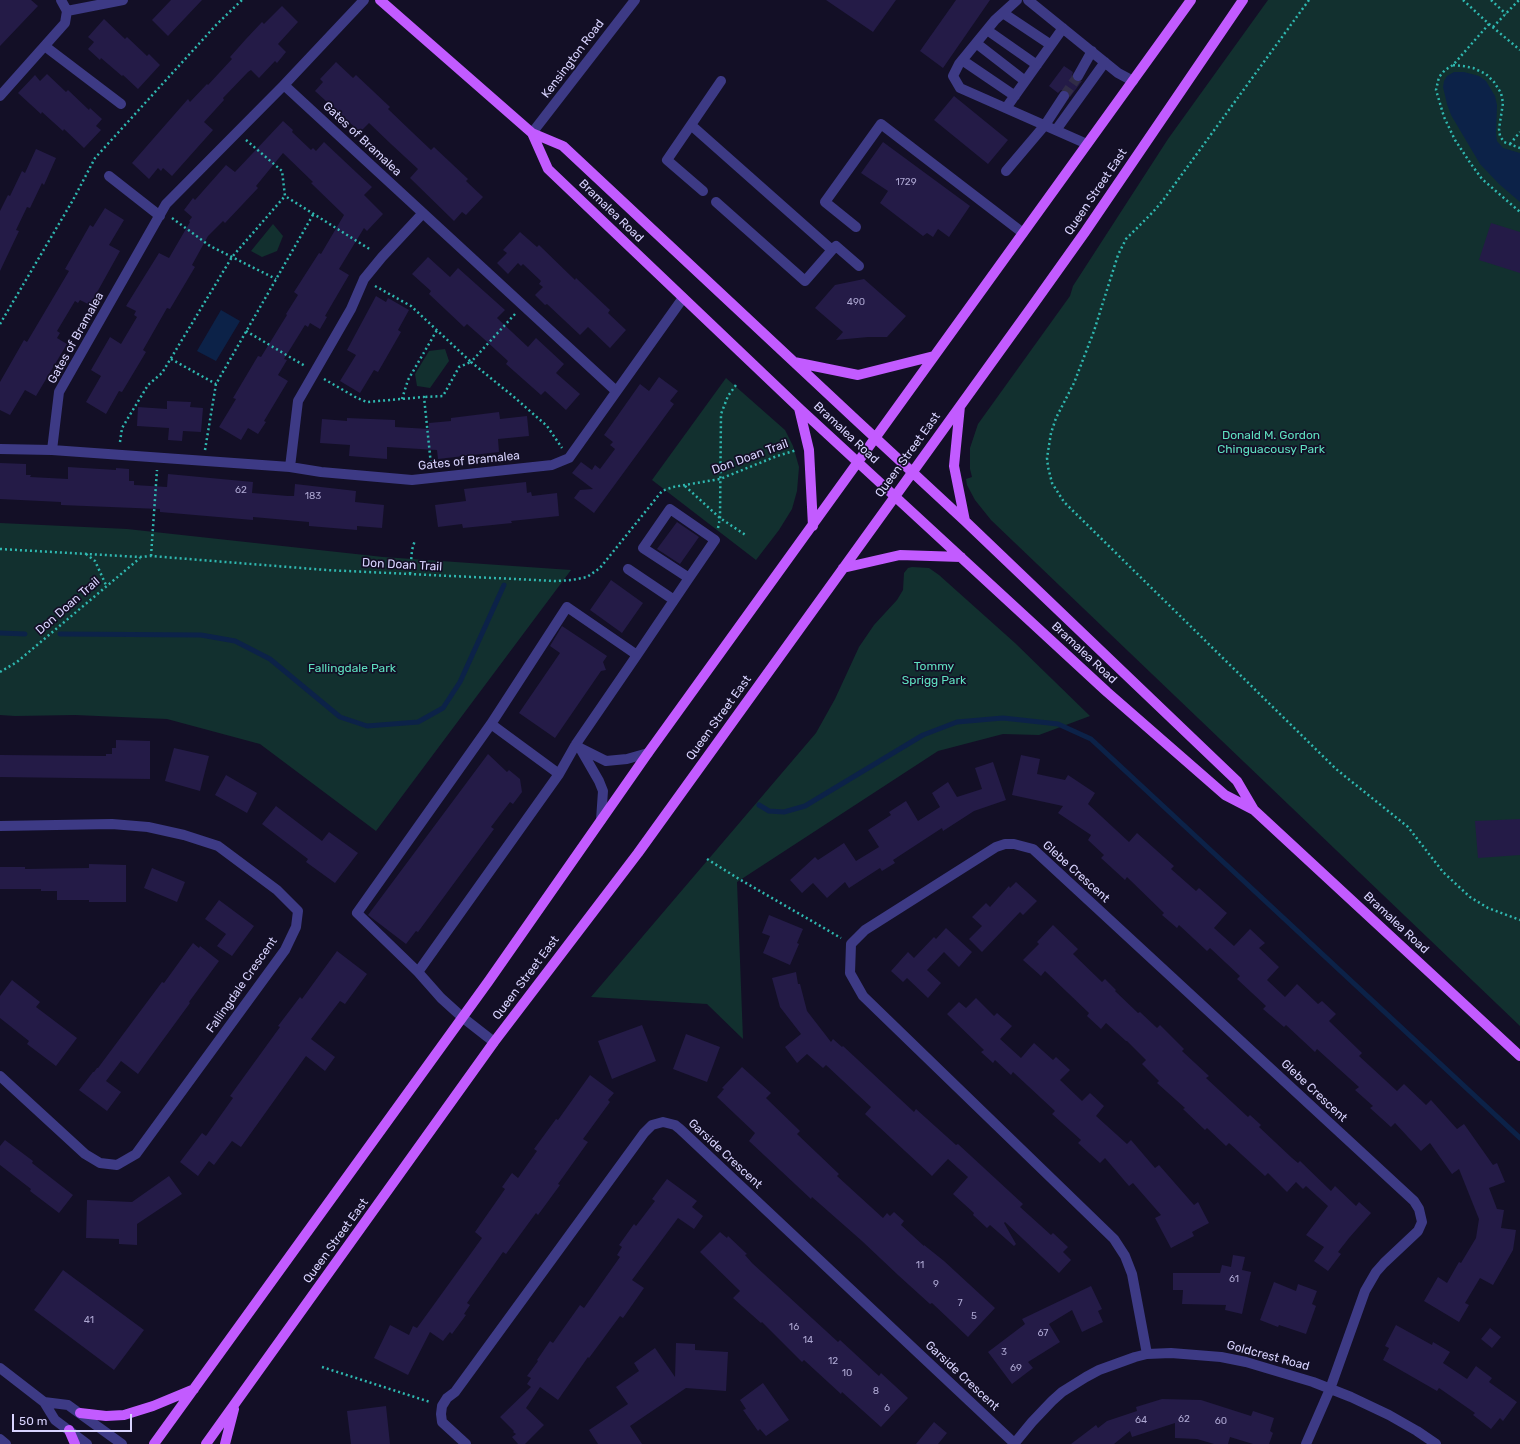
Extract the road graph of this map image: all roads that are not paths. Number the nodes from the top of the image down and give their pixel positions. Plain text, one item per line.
1 (61, 0) edge
2 (123, 0) edge
3 (364, 0) edge
4 (380, 0) edge
5 (635, 0) edge
6 (1017, 0) edge
7 (1028, 0) edge
8 (1191, 0) edge
9 (1243, 0) edge
10 (67, 11) junction
11 (1003, 13) junction
12 (1063, 28) junction
13 (987, 30) junction
14 (976, 43) junction
15 (1051, 45) junction
16 (46, 46) junction
17 (1092, 52) junction
18 (962, 60) junction
19 (1106, 62) junction
20 (1037, 65) junction
21 (1078, 76) tunnel mouth
22 (721, 80) dead end
23 (1025, 81) junction
24 (1133, 81) junction
25 (284, 85) junction
26 (0, 96) edge
27 (1015, 96) junction
28 (1064, 96) tunnel mouth
29 (121, 104) dead end
30 (1006, 108) junction
31 (691, 125) junction
32 (1045, 125) junction
33 (1056, 130) junction
34 (532, 133) junction
35 (1087, 144) junction
36 (1006, 171) dead end
37 (109, 176) dead end
38 (702, 191) dead end
39 (716, 202) dead end
40 (423, 213) junction
41 (161, 214) junction
42 (856, 227) dead end
43 (1023, 233) junction
44 (832, 250) junction
45 (859, 266) dead end
46 (683, 298) junction
47 (934, 356) junction
48 (793, 362) junction
49 (616, 391) junction
50 (960, 405) junction
51 (799, 408) junction
52 (876, 438) junction
53 (0, 449) edge
54 (52, 450) junction
55 (858, 462) junction
56 (290, 467) junction
57 (912, 472) junction
58 (895, 496) junction
59 (965, 521) junction
60 (813, 526) junction
61 (961, 557) junction
62 (843, 568) junction
63 (628, 569) dead end
64 (689, 578) junction
65 (674, 600) junction
66 (637, 655) junction
67 (491, 724) junction
68 (578, 746) junction
69 (648, 753) junction
70 (559, 774) junction
71 (1254, 810) junction
72 (601, 820) junction
73 (0, 826) edge
74 (418, 972) junction
75 (462, 1017) junction
76 (494, 1042) junction
77 (1520, 1056) edge
78 (0, 1076) edge
79 (1147, 1354) junction
80 (0, 1368) edge
81 (194, 1389) junction
82 (1330, 1389) junction
83 (238, 1399) junction
84 (44, 1402) junction
85 (80, 1413) junction
86 (69, 1430) junction
87 (0, 1439) edge
88 (1014, 1443) edge
89 (6, 1444) edge
90 (75, 1444) edge
91 (87, 1444) edge
92 (122, 1444) edge
93 (154, 1444) edge
94 (206, 1444) edge
95 (225, 1444) edge
96 (466, 1444) edge
97 (1306, 1444) edge
98 (1436, 1444) edge

1 - 10 street
2 - 10 street
3 - 25 street, Gates of Bramalea
4 - 34 main road, Bramalea Road
5 - 34 street, Kensington Road
6 - 11 street
7 - 12 street
8 - 24 main road
9 - 50 main road, Queen Street East
10 - 16 street
11 - 13 street
11 - 15 street
12 - 15 street
12 - 17 street
13 - 14 street
13 - 20 street
14 - 18 street
14 - 23 street
15 - 20 street
16 - 26 street
16 - 29 street
17 - 19 street
17 - 21 street
18 - 27 street
18 - 30 street
19 - 24 street
19 - 33 street
20 - 23 street
22 - 31 street
23 - 27 street
24 - 35 main road
25 - 40 street, Gates of Bramalea
25 - 41 street, Gates of Bramalea
27 - 30 street
28 - 32 street
30 - 32 street
31 - 38 street
31 - 44 street
32 - 33 street
32 - 36 street
33 - 35 street
34 - 46 main road, Bramalea Road
34 - 48 main road, Bramalea Road
35 - 43 main road
37 - 41 street
39 - 44 street
40 - 49 street, Gates of Bramalea
40 - 56 street
41 - 54 street, Gates of Bramalea
42 - 43 street
43 - 47 main road
44 - 45 street
46 - 49 street
46 - 51 main road, Bramalea Road
47 - 48 main road
47 - 52 main road
48 - 52 main road, Bramalea Road
49 - 56 street, Gates of Bramalea
50 - 57 main road, Queen Street East
50 - 59 main road
51 - 55 main road, Bramalea Road
51 - 60 main road
52 - 55 main road
52 - 57 main road, Bramalea Road
53 - 54 street
54 - 56 street, Gates of Bramalea
55 - 58 main road, Bramalea Road
55 - 60 main road
57 - 58 main road, Queen Street East
57 - 59 main road, Bramalea Road
58 - 61 main road, Bramalea Road
58 - 62 main road, Queen Street East
59 - 71 main road, Bramalea Road
60 - 69 main road
61 - 62 main road
61 - 71 main road, Bramalea Road
62 - 76 main road, Queen Street East
63 - 65 street
64 - 64 street
64 - 65 street
65 - 66 street
66 - 67 street
66 - 68 street
67 - 70 street
67 - 74 street
68 - 69 street
68 - 70 street
68 - 72 street
69 - 72 main road
70 - 74 street
71 - 77 main road, Bramalea Road
72 - 75 main road
73 - 78 street, Fallingdale Crescent
74 - 75 street
75 - 76 street
75 - 81 main road
76 - 83 main road, Queen Street East
79 - 82 street, Goldcrest Road
79 - 82 street, Glebe Crescent
79 - 88 street, Goldcrest Road
80 - 84 street
81 - 85 main road
81 - 93 main road
82 - 97 street, Glebe Crescent
82 - 98 street, Goldcrest Road
83 - 94 main road, Queen Street East
83 - 95 main road
84 - 85 street
84 - 86 street
85 - 92 street
86 - 90 main road
86 - 91 street
87 - 89 street
88 - 96 street, Garside Crescent

